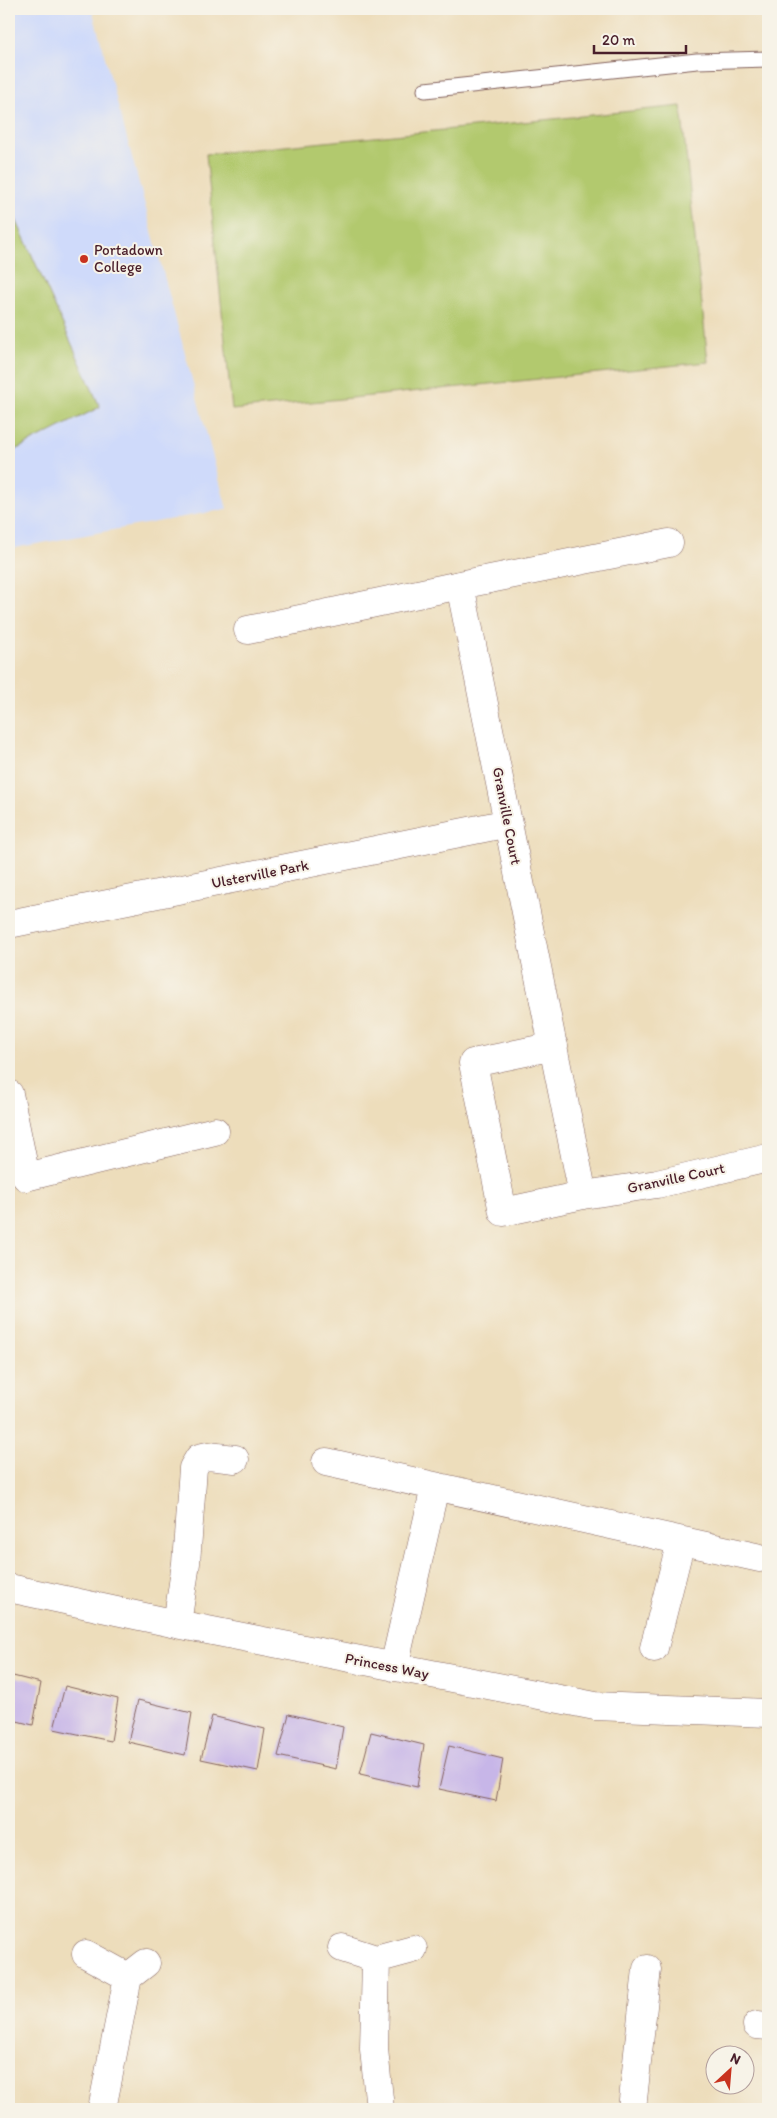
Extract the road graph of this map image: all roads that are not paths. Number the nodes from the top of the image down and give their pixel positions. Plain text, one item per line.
1 (768, 59) edge
2 (425, 90) dead end
3 (669, 543) dead end
4 (460, 585) junction
5 (248, 630) dead end
6 (509, 824) junction
7 (9, 922) edge
8 (554, 1046) junction
9 (9, 1094) edge
10 (215, 1131) dead end
11 (768, 1158) edge
12 (583, 1195) junction
13 (234, 1459) dead end
14 (326, 1462) dead end
15 (434, 1487) junction
16 (681, 1541) junction
17 (760, 1558) dead end
18 (9, 1588) edge
19 (177, 1624) junction
20 (654, 1648) dead end
21 (394, 1667) junction
22 (768, 1713) edge
23 (342, 1948) dead end
24 (413, 1949) dead end
25 (86, 1954) dead end
26 (376, 1959) junction
27 (647, 1969) dead end
28 (102, 2109) edge
29 (380, 2109) edge
30 (632, 2109) edge

1 - 2 lane
3 - 4 street
4 - 5 street
4 - 6 street, Granville Court
6 - 7 street, Ulsterville Park
6 - 8 street, Granville Court
8 - 12 street, Granville Court
8 - 12 street, Granville Court
9 - 10 street
11 - 12 street, Granville Court
13 - 19 street
14 - 15 street
15 - 16 street
15 - 21 street
16 - 17 street
16 - 20 street
18 - 19 street, Princess Way
19 - 21 street, Princess Way
21 - 22 street, Princess Way
23 - 26 street
24 - 26 street
25 - 28 street
26 - 29 street
27 - 30 street

